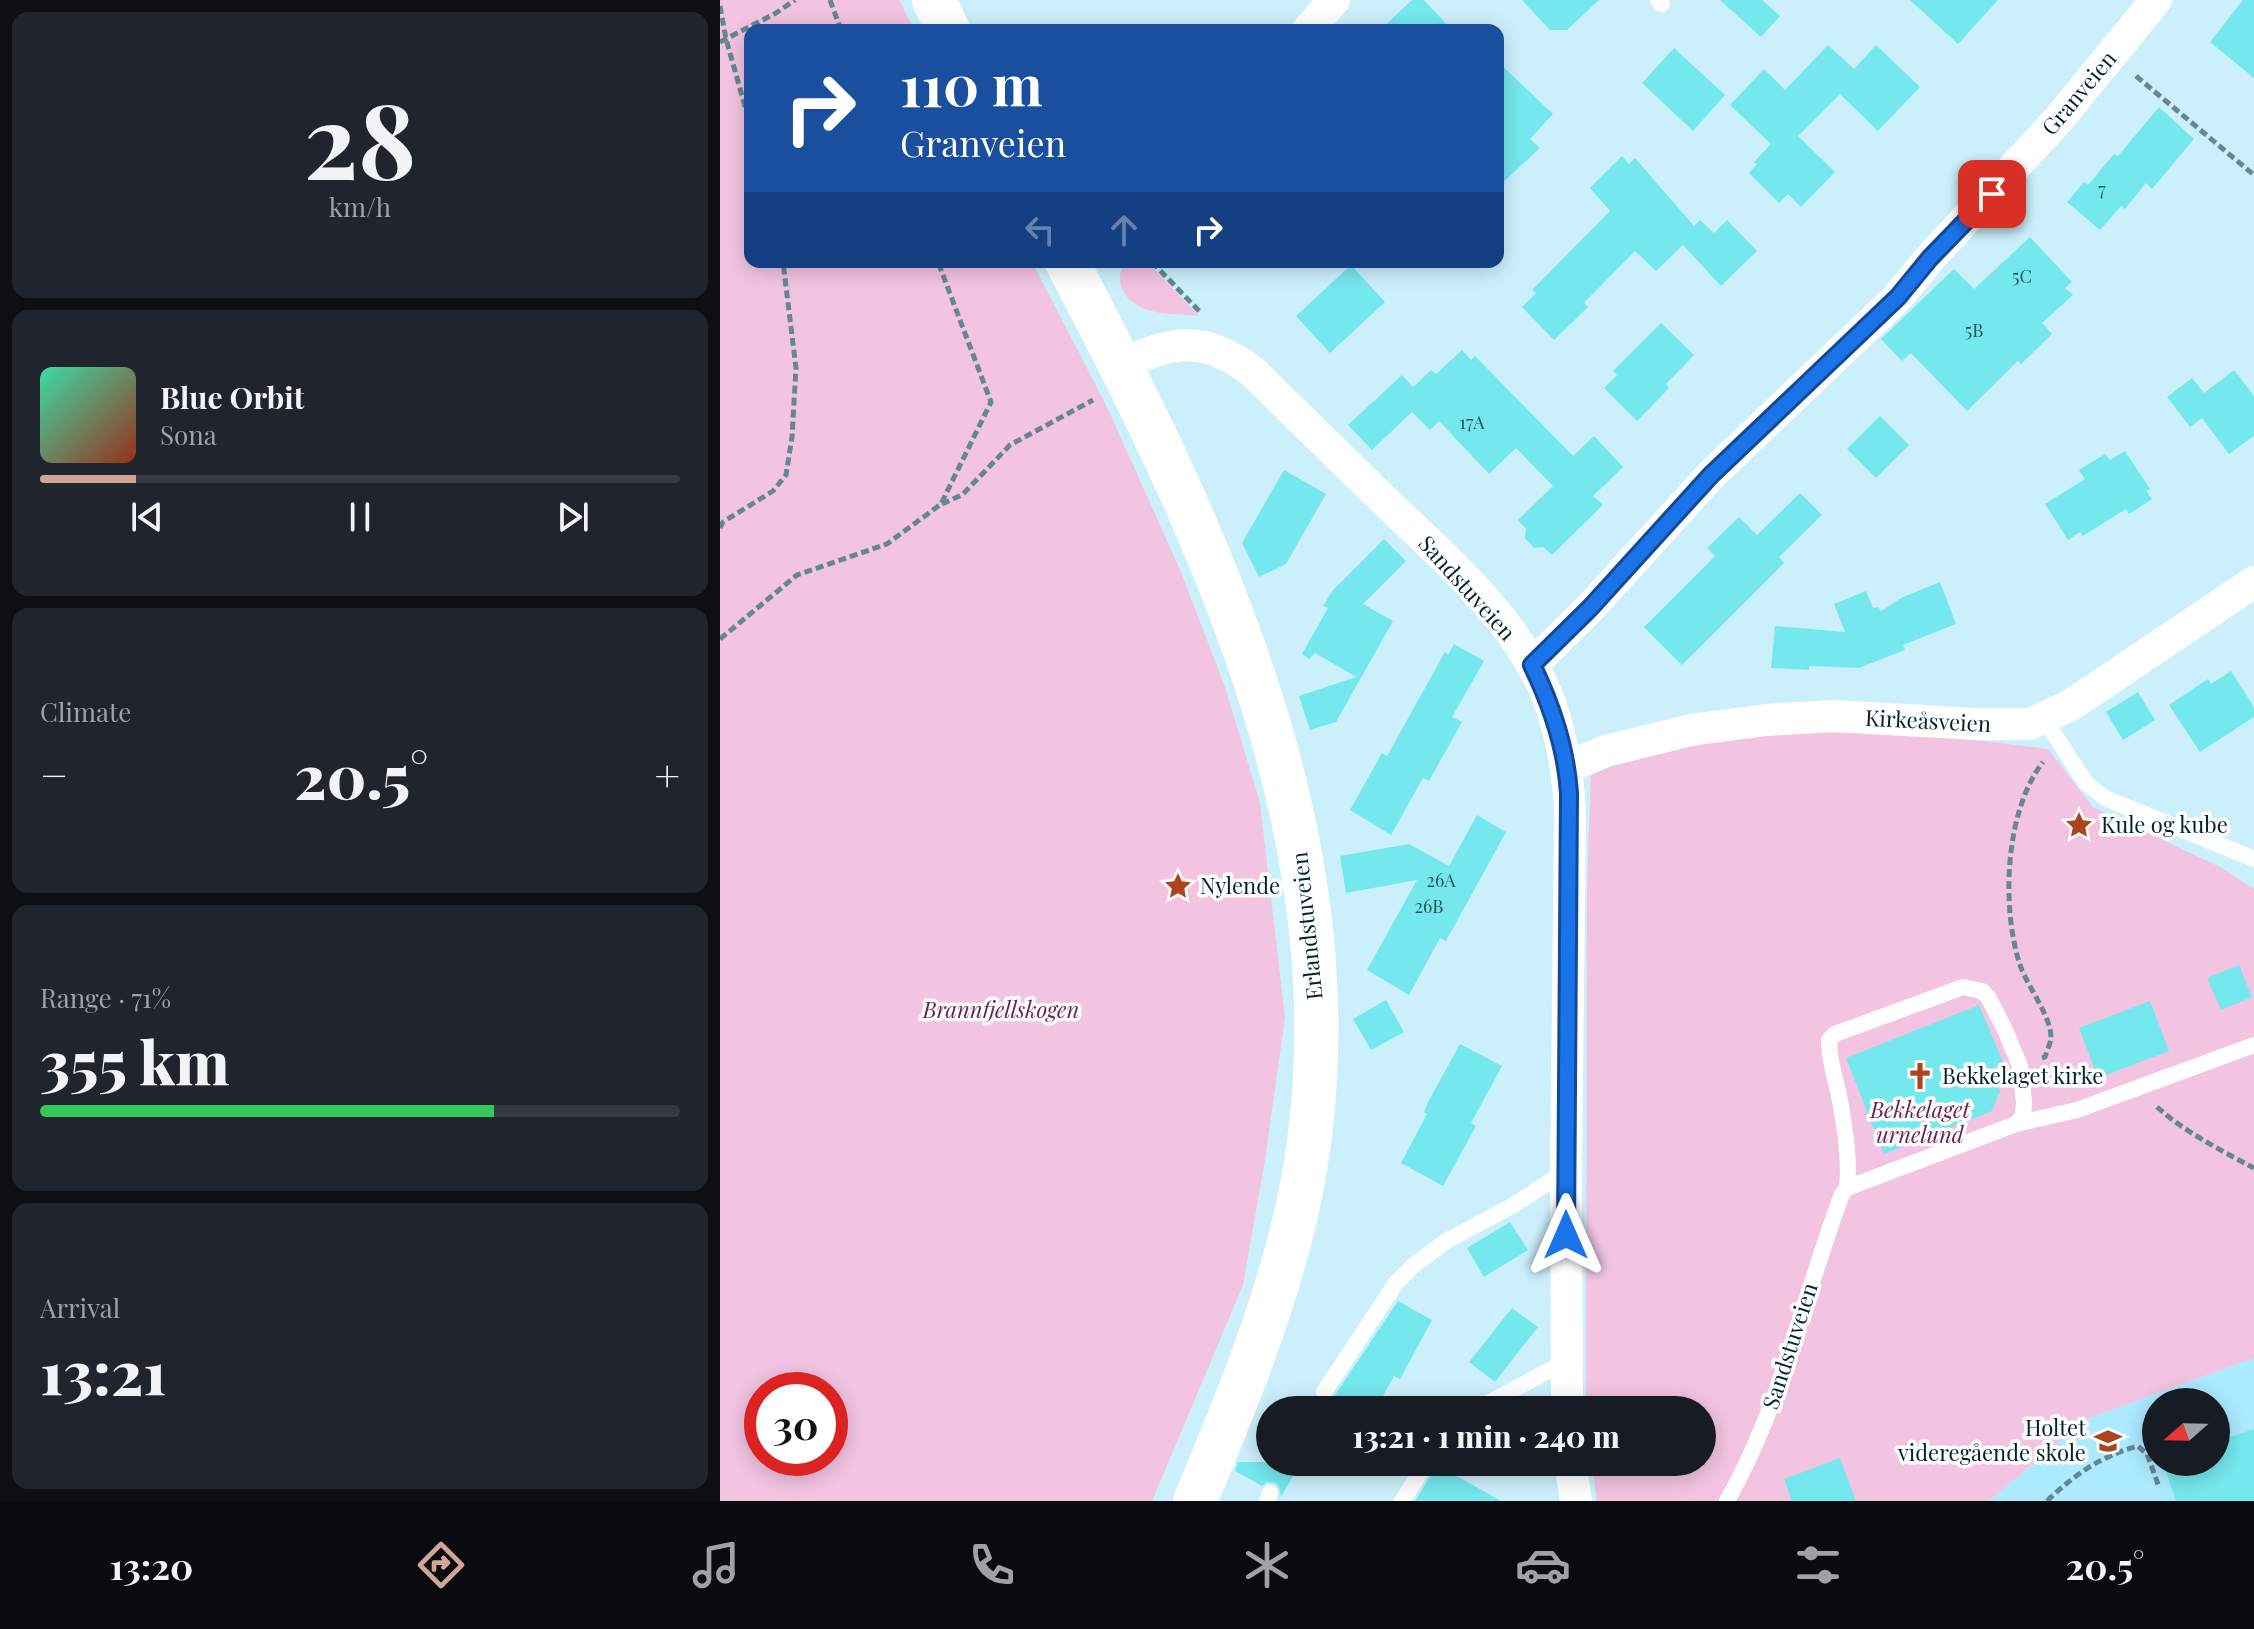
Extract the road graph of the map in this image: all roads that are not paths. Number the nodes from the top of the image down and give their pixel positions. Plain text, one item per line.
1 (934, 0) edge
2 (1334, 0) edge
3 (2156, 0) edge
4 (945, 24) edge
5 (1313, 24) edge
6 (1070, 268) edge
7 (1126, 375) junction
8 (2254, 582) edge
9 (1532, 665) junction
10 (2051, 731) junction
11 (1568, 767) junction
12 (2254, 859) edge
13 (2254, 1045) edge
14 (2016, 1124) junction
15 (1566, 1171) junction
16 (1847, 1188) junction
17 (1565, 1362) junction
18 (1324, 1392) dead end
19 (1501, 1396) edge
20 (1566, 1396) edge
21 (1418, 1476) edge
22 (1572, 1476) edge
23 (1195, 1501) edge
24 (1402, 1501) edge
25 (1576, 1501) edge
26 (1727, 1501) edge

1 - 4 street
2 - 5 street
3 - 9 street, Granveien
6 - 7 street
7 - 9 street, Sandstuveien
7 - 23 street, Erlandstuveien
8 - 10 street, Kirkeåsveien
9 - 11 street, Sandstuveien
10 - 11 street, Kirkeåsveien
10 - 12 lane
11 - 15 street, Sandstuveien
13 - 14 lane
14 - 16 lane
14 - 16 lane, Sandstuveien
15 - 17 street, Sandstuveien
15 - 18 lane
16 - 26 lane, Sandstuveien
17 - 19 lane
17 - 20 street, Sandstuveien
21 - 24 lane
22 - 25 street

